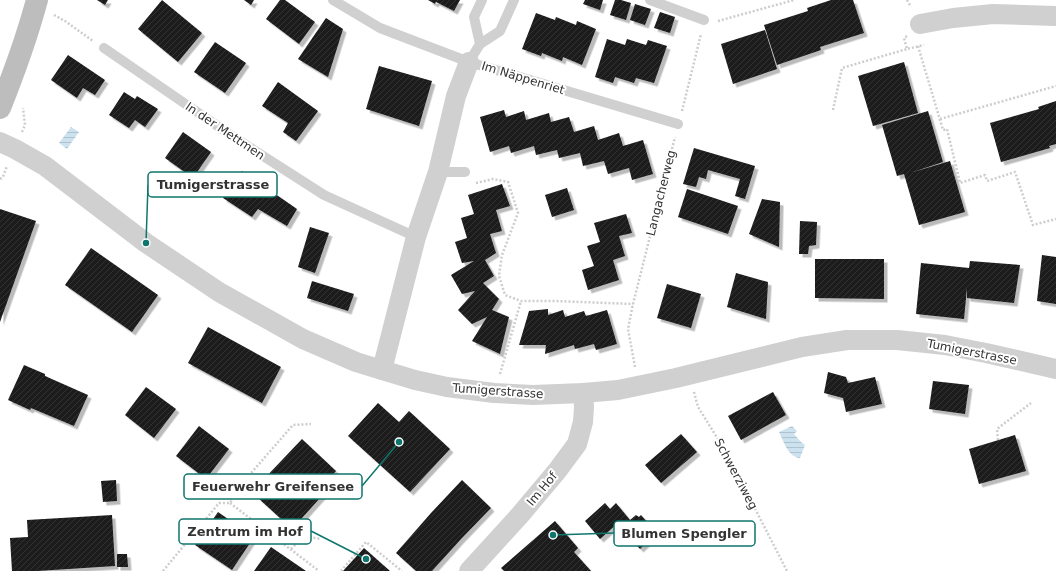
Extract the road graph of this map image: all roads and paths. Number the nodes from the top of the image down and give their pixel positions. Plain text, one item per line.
1 (37, 0) edge
2 (333, 0) edge
3 (482, 0) edge
4 (514, 0) edge
5 (650, 0) edge
6 (794, 0) edge
7 (54, 15) dead end
8 (1056, 16) edge
9 (704, 20) junction
10 (920, 24) dead end
11 (480, 44) junction
12 (918, 46) dead end
13 (104, 48) joint
14 (907, 49) dead end
15 (469, 62) junction
16 (1056, 86) edge
17 (0, 108) edge
18 (834, 110) dead end
19 (940, 119) junction
20 (678, 124) junction
21 (0, 142) edge
22 (438, 172) junction
23 (465, 172) dead end
24 (472, 183) dead end
25 (1056, 219) edge
26 (416, 237) junction
27 (521, 301) junction
28 (633, 304) junction
29 (1056, 369) edge
30 (382, 370) junction
31 (689, 375) junction
32 (638, 386) junction
33 (494, 393) junction
34 (583, 393) junction
35 (1030, 403) dead end
36 (311, 424) dead end
37 (998, 440) dead end
38 (230, 502) junction
39 (321, 539) dead end
40 (291, 549) junction
41 (163, 571) edge
42 (319, 571) edge
43 (341, 571) edge
44 (402, 571) edge
45 (469, 571) edge
46 (787, 571) edge

1 - 17 street
2 - 15 lane
3 - 11 lane
4 - 11 lane
5 - 9 lane
6 - 9 path
7 - 13 path
8 - 10 street
9 - 20 path, Langacherweg
11 - 15 lane
12 - 19 path
13 - 26 lane, In der Mettmen
14 - 18 path
15 - 20 lane, Im Näppenriet
15 - 22 street, Im Näppenriet
16 - 19 path
19 - 25 path
20 - 28 path, Langacherweg
21 - 30 street, Tumigerstrasse
22 - 23 lane
22 - 26 street, Im Näppenriet
24 - 27 path
26 - 30 street, Im Näppenriet
27 - 28 path
27 - 33 path
28 - 32 path, Langacherweg
29 - 31 street, Tumigerstrasse
30 - 33 street, Tumigerstrasse
31 - 32 street, Tumigerstrasse
31 - 46 path, Schwerziweg
32 - 34 street, Tumigerstrasse
33 - 34 street, Tumigerstrasse
34 - 45 street, Im Hof
35 - 37 path
36 - 38 path
38 - 40 path
38 - 41 path
39 - 40 path
40 - 42 path
43 - 44 path

